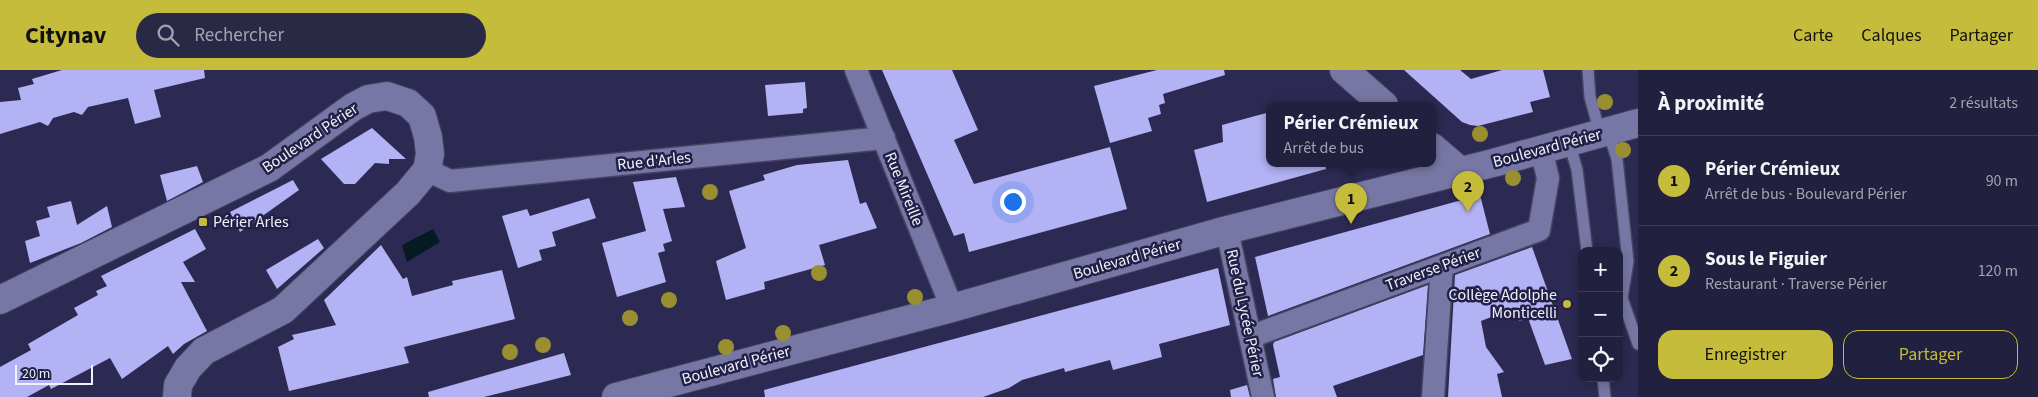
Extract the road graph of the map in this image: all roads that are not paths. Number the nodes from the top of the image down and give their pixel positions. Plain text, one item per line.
1 (856, 70) edge
2 (1344, 70) edge
3 (1588, 70) edge
4 (1381, 102) edge
5 (1638, 123) edge
6 (1604, 132) junction
7 (884, 138) junction
8 (1569, 141) junction
9 (1541, 149) junction
10 (1436, 150) edge
11 (427, 170) junction
12 (1460, 171) junction
13 (1227, 230) junction
14 (1587, 247) edge
15 (1442, 266) junction
16 (0, 300) edge
17 (952, 308) junction
18 (1250, 337) junction
19 (1638, 344) edge
20 (1603, 382) edge
21 (634, 395) edge
22 (177, 397) edge
23 (1263, 397) edge
24 (1434, 397) edge
25 (1605, 397) edge

1 - 7 street, Rue Mireille
2 - 4 street
3 - 6 lane
5 - 6 street, Boulevard Périer
6 - 8 street, Boulevard Périer
6 - 19 lane
7 - 11 street, Rue d'Arles
7 - 17 street, Rue Mireille
8 - 9 street, Boulevard Périer
8 - 14 lane
9 - 12 street, Boulevard Périer
9 - 15 street, Traverse Périer
10 - 12 street
11 - 16 street, Boulevard Périer
11 - 22 street
12 - 13 street, Boulevard Périer
13 - 17 street, Boulevard Périer
13 - 18 street, Rue du Lycée Périer
15 - 18 street, Traverse Périer
15 - 24 street
17 - 21 street, Boulevard Périer
18 - 23 street, Rue du Lycée Périer
20 - 25 lane

